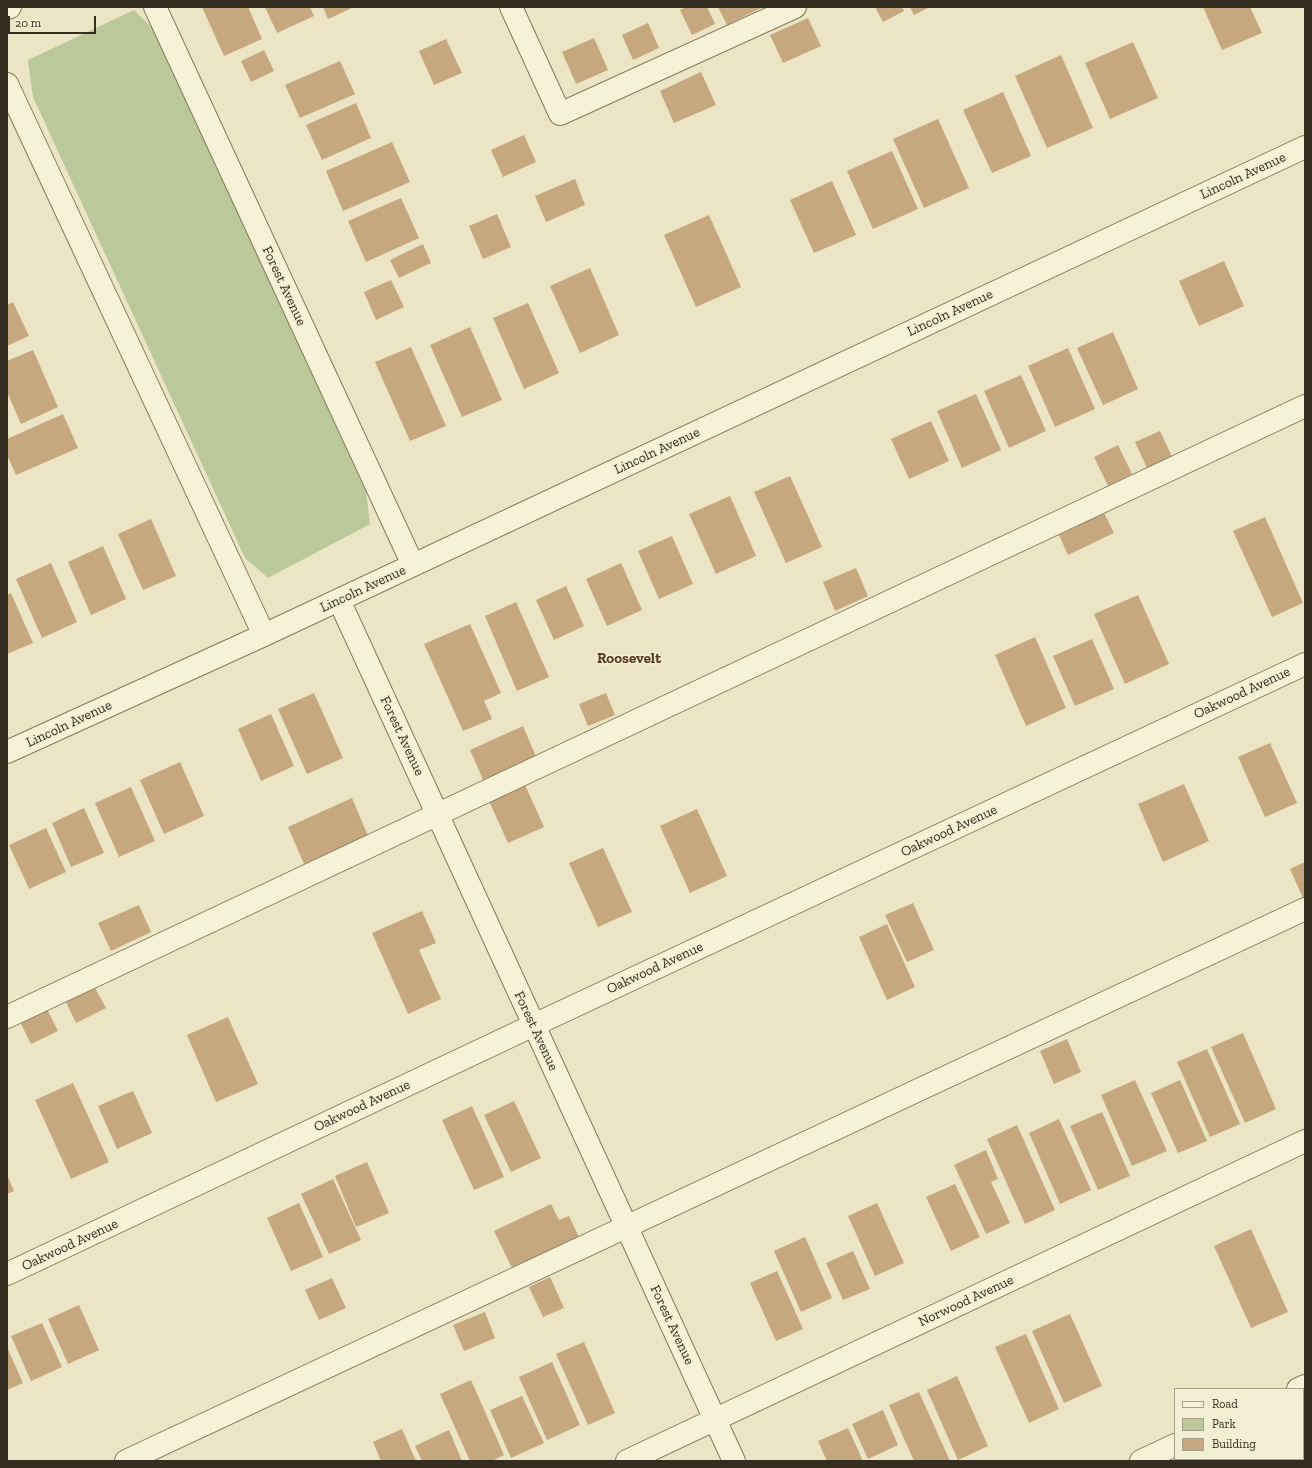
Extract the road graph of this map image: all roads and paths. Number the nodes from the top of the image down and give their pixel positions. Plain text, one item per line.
1 (10, 7) edge
2 (155, 7) edge
3 (511, 7) edge
4 (795, 7) edge
5 (7, 8) edge
6 (7, 84) edge
7 (1305, 147) edge
8 (1305, 406) edge
9 (413, 565) junction
10 (339, 600) junction
11 (264, 635) junction
12 (1305, 664) edge
13 (7, 752) edge
14 (437, 814) junction
15 (1305, 909) edge
16 (7, 1016) edge
17 (534, 1025) junction
18 (1305, 1141) edge
19 (627, 1227) junction
20 (7, 1274) edge
21 (716, 1420) junction
22 (1174, 1446) edge
23 (126, 1461) edge
24 (628, 1461) edge
25 (734, 1461) edge
26 (1141, 1461) edge

1 - 5 street
2 - 9 street, Forest Avenue
3 - 4 street
6 - 11 street
7 - 9 street, Lincoln Avenue
8 - 14 street
9 - 10 street, Lincoln Avenue
10 - 11 street, Lincoln Avenue
10 - 14 street, Forest Avenue
11 - 13 street, Lincoln Avenue
12 - 17 street, Oakwood Avenue
14 - 16 street
14 - 17 street, Forest Avenue
15 - 19 street
17 - 19 street, Forest Avenue
17 - 20 street, Oakwood Avenue
18 - 21 street, Norwood Avenue
19 - 21 street, Forest Avenue
19 - 23 street
21 - 24 street, Norwood Avenue
21 - 25 street, Forest Avenue
22 - 26 street

